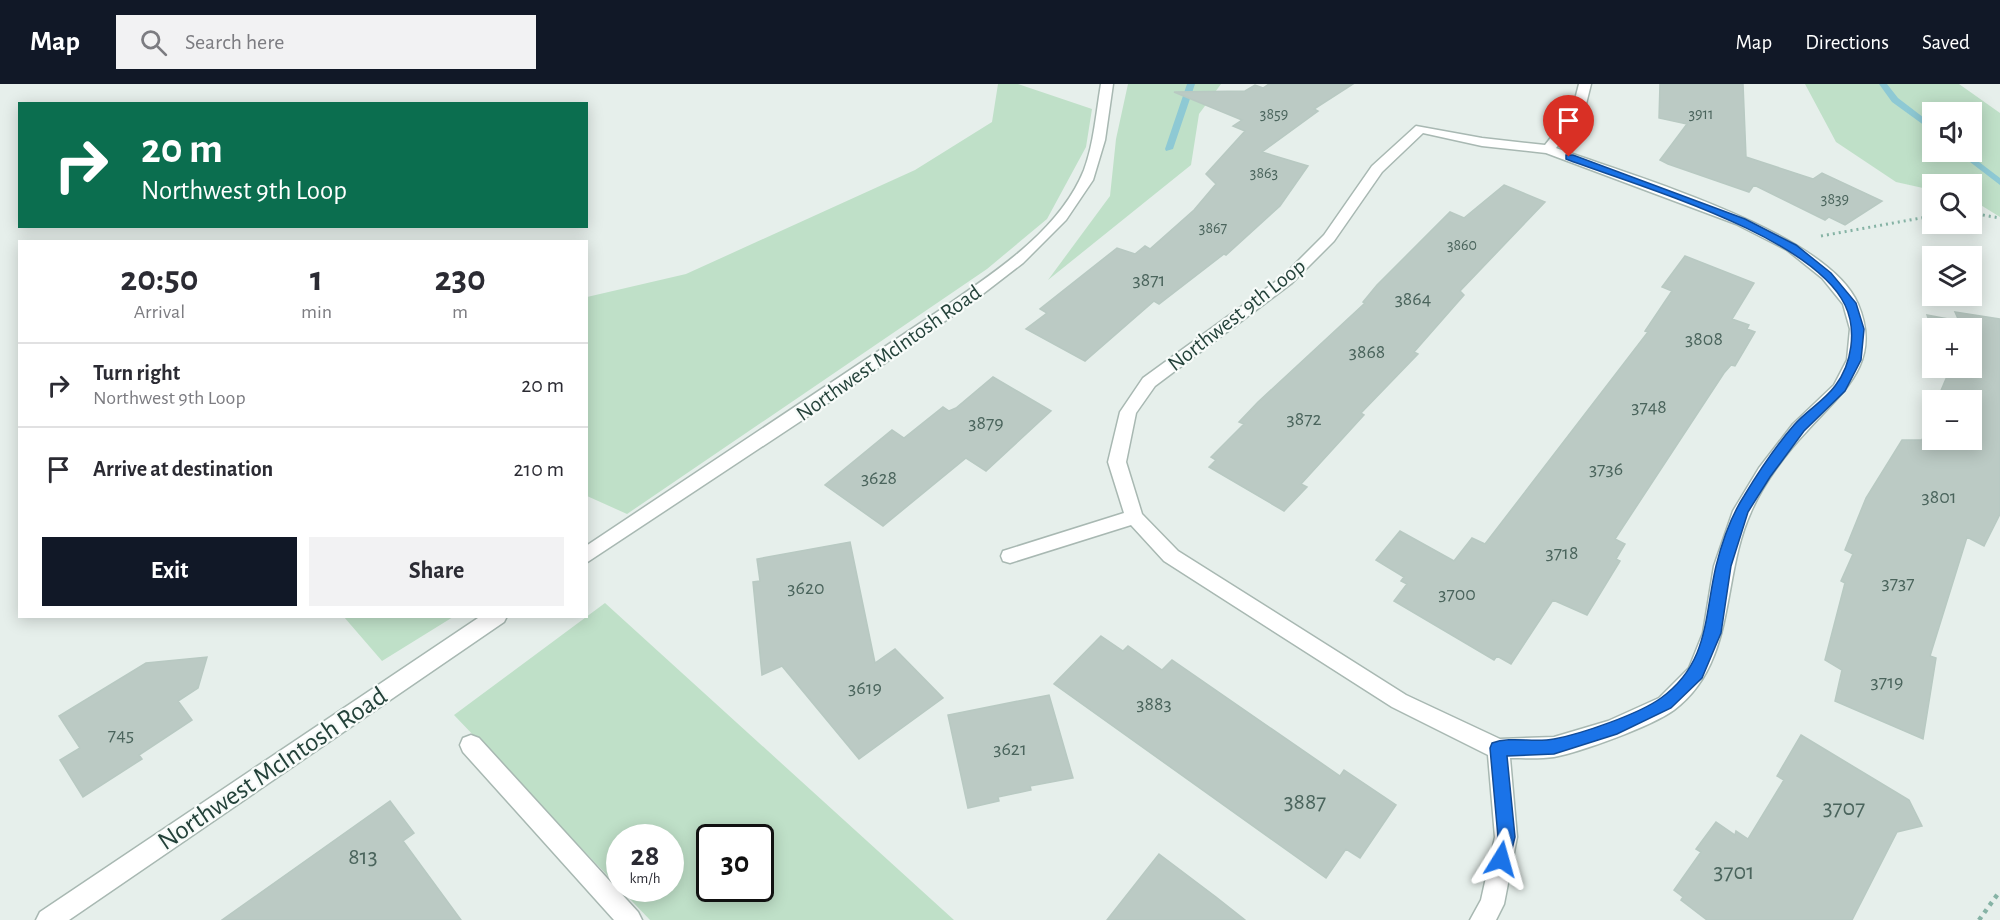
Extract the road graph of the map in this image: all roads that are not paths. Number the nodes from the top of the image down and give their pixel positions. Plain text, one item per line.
1 (1107, 84) edge
2 (1585, 84) edge
3 (1548, 149) junction
4 (1134, 517) junction
5 (588, 555) edge
6 (1010, 556) dead end
7 (493, 618) edge
8 (471, 744) dead end
9 (1498, 748) junction
10 (48, 920) edge
11 (630, 920) edge
12 (1482, 920) edge

1 - 5 street, Northwest McIntosh Road
2 - 3 street
3 - 4 street, Northwest 9th Loop
3 - 9 street, Northwest 9th Loop
4 - 6 street
4 - 9 street, Northwest 9th Loop
7 - 10 street, Northwest McIntosh Road
8 - 11 street
9 - 12 street

